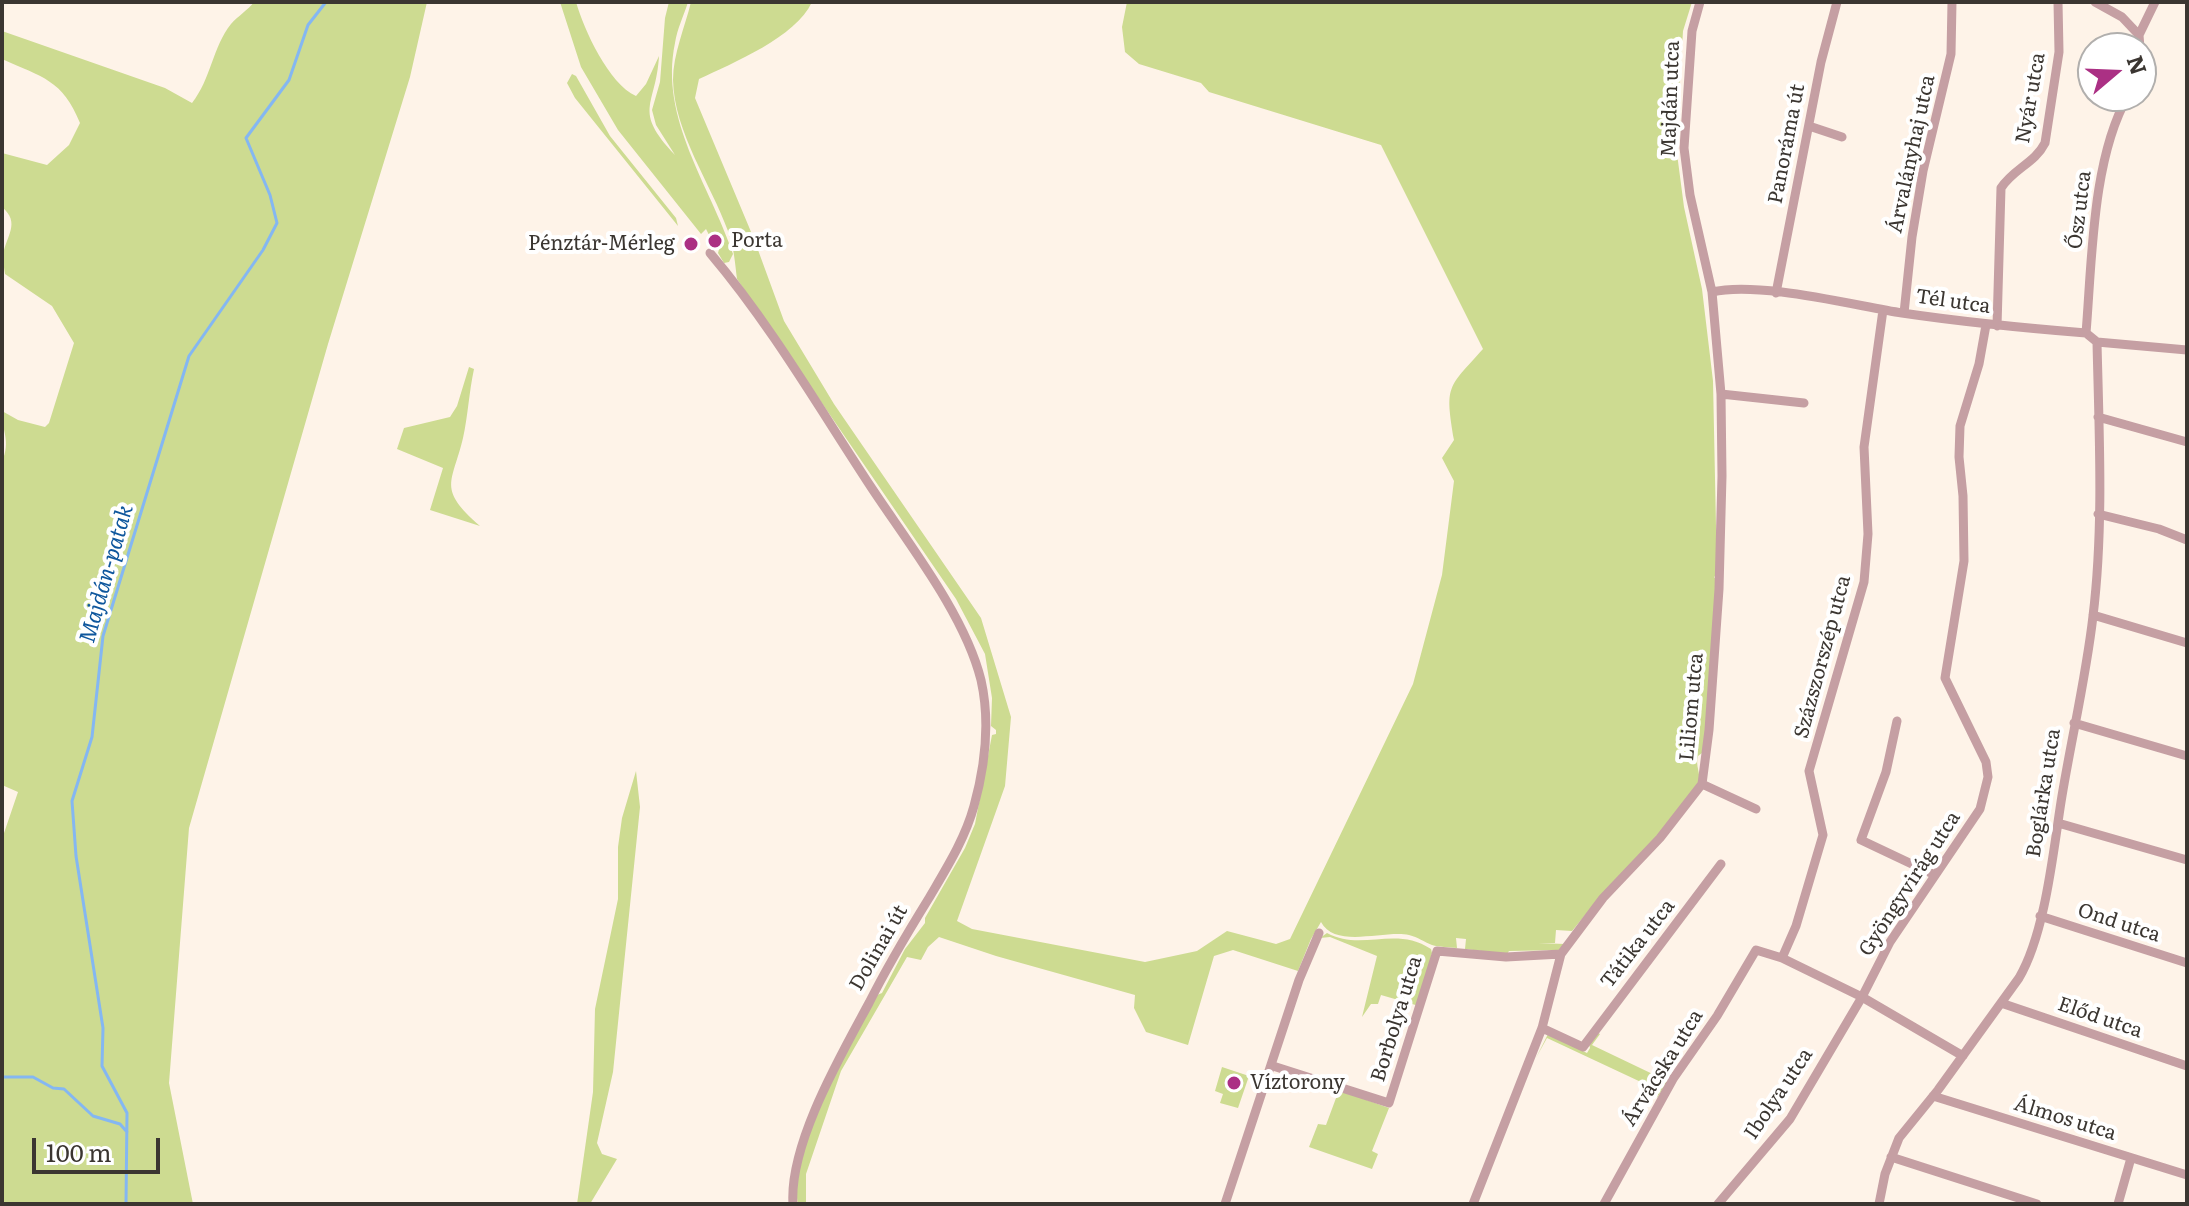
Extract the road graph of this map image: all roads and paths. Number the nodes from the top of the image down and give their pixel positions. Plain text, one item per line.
1 (1700, 2) edge
2 (1837, 2) edge
3 (1952, 2) edge
4 (2058, 2) edge
5 (2095, 2) edge
6 (2155, 2) edge
7 (2136, 32) edge
8 (2140, 32) edge
9 (2119, 112) edge
10 (1809, 126) junction
11 (1842, 137) dead end
12 (710, 253) dead end
13 (1712, 292) junction
14 (1776, 293) junction
15 (1883, 310) junction
16 (1904, 313) junction
17 (1992, 325) junction
18 (2086, 333) junction
19 (2097, 342) junction
20 (2187, 349) edge
21 (1721, 394) junction
22 (1804, 403) dead end
23 (2098, 417) junction
24 (2187, 442) edge
25 (2098, 514) junction
26 (2187, 540) edge
27 (2093, 615) junction
28 (2187, 643) edge
29 (1897, 721) dead end
30 (2074, 723) junction
31 (2187, 756) edge
32 (1702, 784) junction
33 (1756, 809) dead end
34 (2058, 823) junction
35 (2187, 860) edge
36 (1721, 864) dead end
37 (1935, 875) junction
38 (2040, 916) junction
39 (1319, 933) dead end
40 (1561, 954) junction
41 (1782, 958) junction
42 (2187, 963) edge
43 (1862, 997) junction
44 (2001, 1003) junction
45 (1542, 1028) junction
46 (1963, 1056) junction
47 (1273, 1066) junction
48 (2187, 1066) edge
49 (1933, 1096) junction
50 (1891, 1157) junction
51 (2131, 1158) junction
52 (2187, 1175) edge
53 (793, 1204) edge
54 (1225, 1204) edge
55 (1473, 1204) edge
56 (1604, 1204) edge
57 (1718, 1204) edge
58 (1879, 1204) edge
59 (2037, 1204) edge
60 (2118, 1204) edge

1 - 13 street, Majdán utca
2 - 10 street, Panoráma út
3 - 16 street, Árvalányhaj utca
4 - 17 street, Nyár utca
5 - 7 street
6 - 8 street
9 - 18 street, Ősz utca
10 - 11 street
10 - 14 street, Panoráma út
12 - 53 street, Dolinai út
13 - 14 street, Tél utca
13 - 21 street, Liliom utca
14 - 15 street, Tél utca
15 - 16 street, Tél utca
15 - 41 street, Százszorszép utca
16 - 17 street, Tél utca
17 - 18 street, Tél utca
17 - 37 street, Gyöngyvirág utca
18 - 19 street
19 - 20 street
19 - 23 street, Boglárka utca
21 - 22 street
21 - 32 street, Liliom utca
23 - 24 street
23 - 25 street, Boglárka utca
25 - 26 street
25 - 27 street, Boglárka utca
27 - 28 street
27 - 30 street, Boglárka utca
29 - 37 street
30 - 31 street
30 - 34 street, Boglárka utca
32 - 33 street
32 - 40 street, Liliom utca
34 - 35 street
34 - 38 street, Boglárka utca
36 - 45 street, Tátika utca
37 - 43 street, Gyöngyvirág utca
38 - 42 street, Ond utca
38 - 44 street, Boglárka utca
39 - 47 street
40 - 45 street, Liliom utca
40 - 47 street, Borbolya utca
41 - 43 street
41 - 56 street, Árvácska utca
43 - 46 street
43 - 57 street, Ibolya utca
44 - 46 street, Boglárka utca
44 - 48 street, Előd utca
45 - 55 street, Liliom utca
46 - 49 street, Boglárka utca
47 - 54 street
49 - 50 street, Boglárka utca
49 - 51 street, Álmos utca
50 - 58 street, Boglárka utca
50 - 59 street
51 - 52 street, Álmos utca
51 - 60 street

